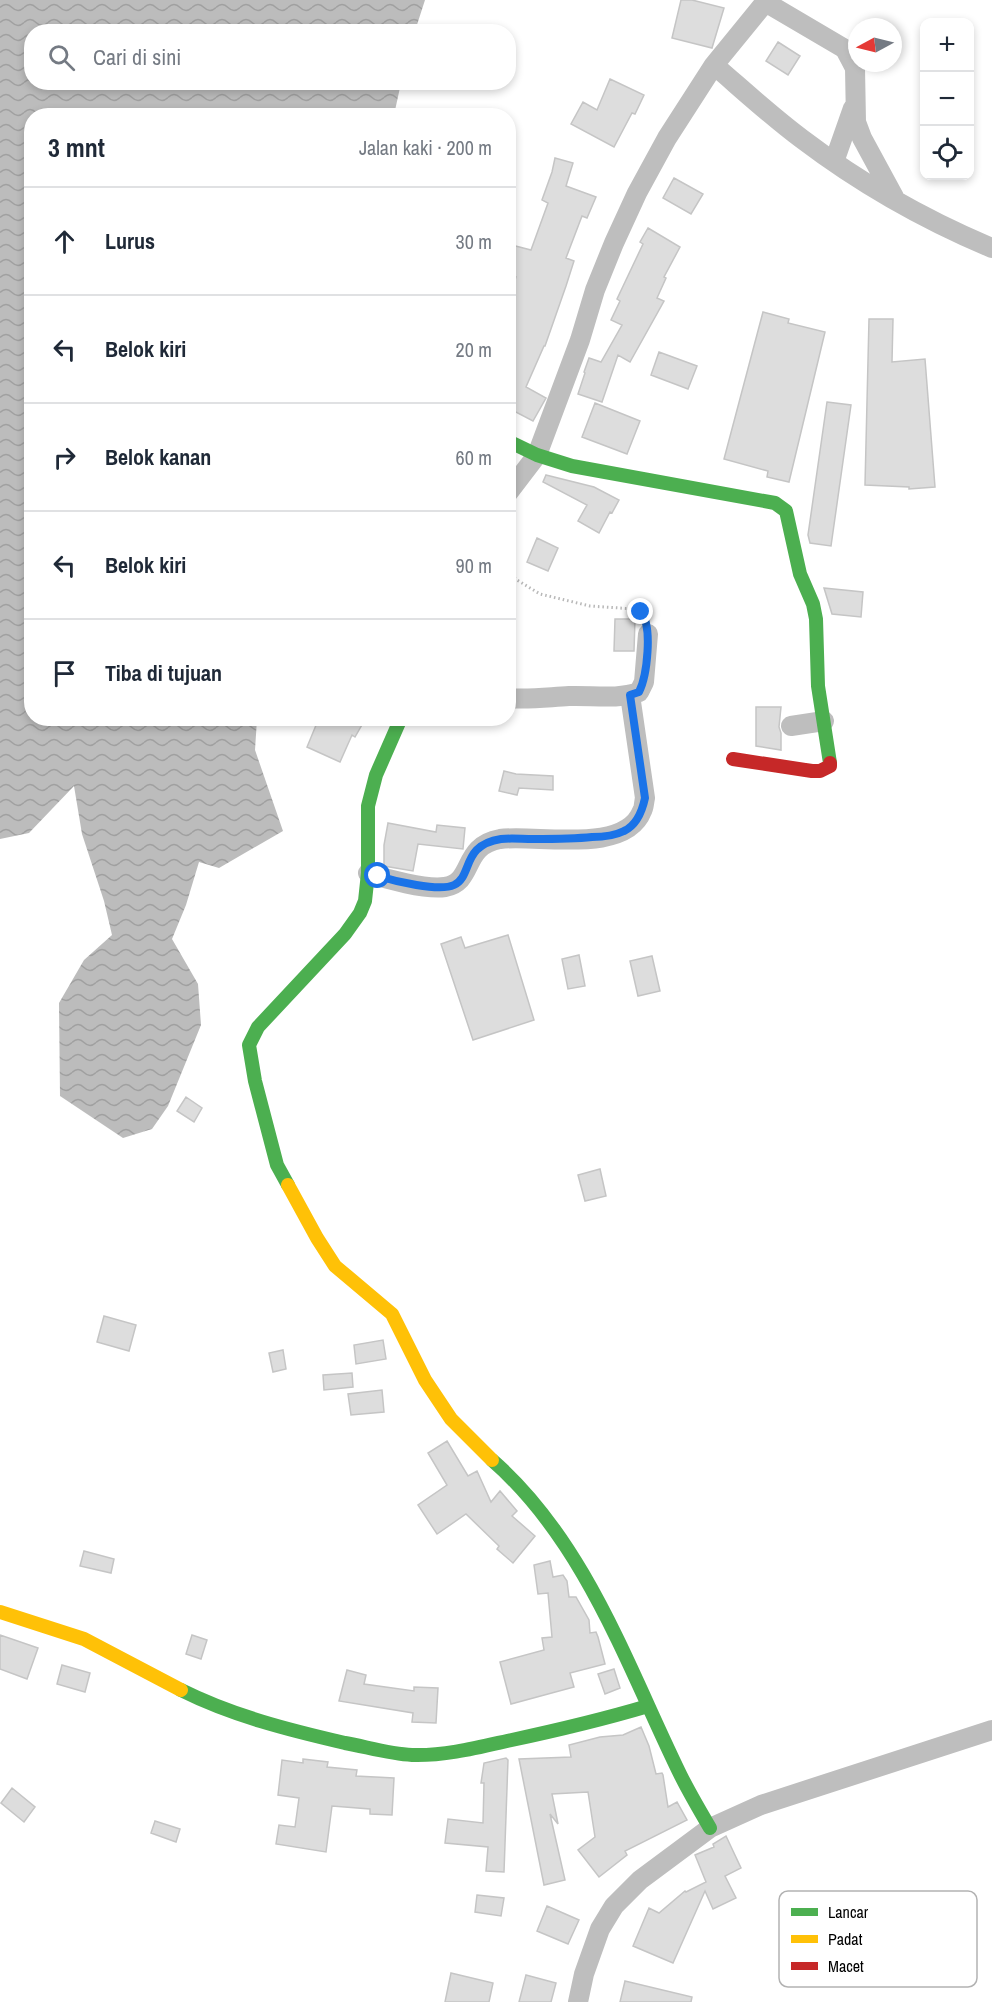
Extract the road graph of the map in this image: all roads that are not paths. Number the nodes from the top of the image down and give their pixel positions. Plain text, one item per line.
1 (766, 1) edge
2 (714, 65) junction
3 (855, 102) junction
4 (834, 162) junction
5 (896, 200) junction
6 (992, 248) edge
7 (516, 445) edge
8 (537, 455) junction
9 (516, 483) edge
10 (648, 634) road end
11 (630, 695) junction
12 (516, 698) edge
13 (824, 722) junction
14 (397, 726) edge
15 (791, 726) dead end
16 (733, 759) dead end
17 (368, 873) junction
18 (0, 1612) edge
19 (648, 1706) junction
20 (992, 1730) edge
21 (710, 1828) junction
22 (578, 2002) edge

1 - 2 street
1 - 3 street
2 - 4 street
2 - 8 street
3 - 4 street
3 - 5 street
4 - 5 street
5 - 6 street
7 - 8 street
8 - 9 street
8 - 13 street
10 - 11 street
11 - 12 street
11 - 17 street
13 - 15 street
13 - 16 street
14 - 17 street
17 - 19 street
18 - 19 street
19 - 21 street
20 - 21 street
21 - 22 street

